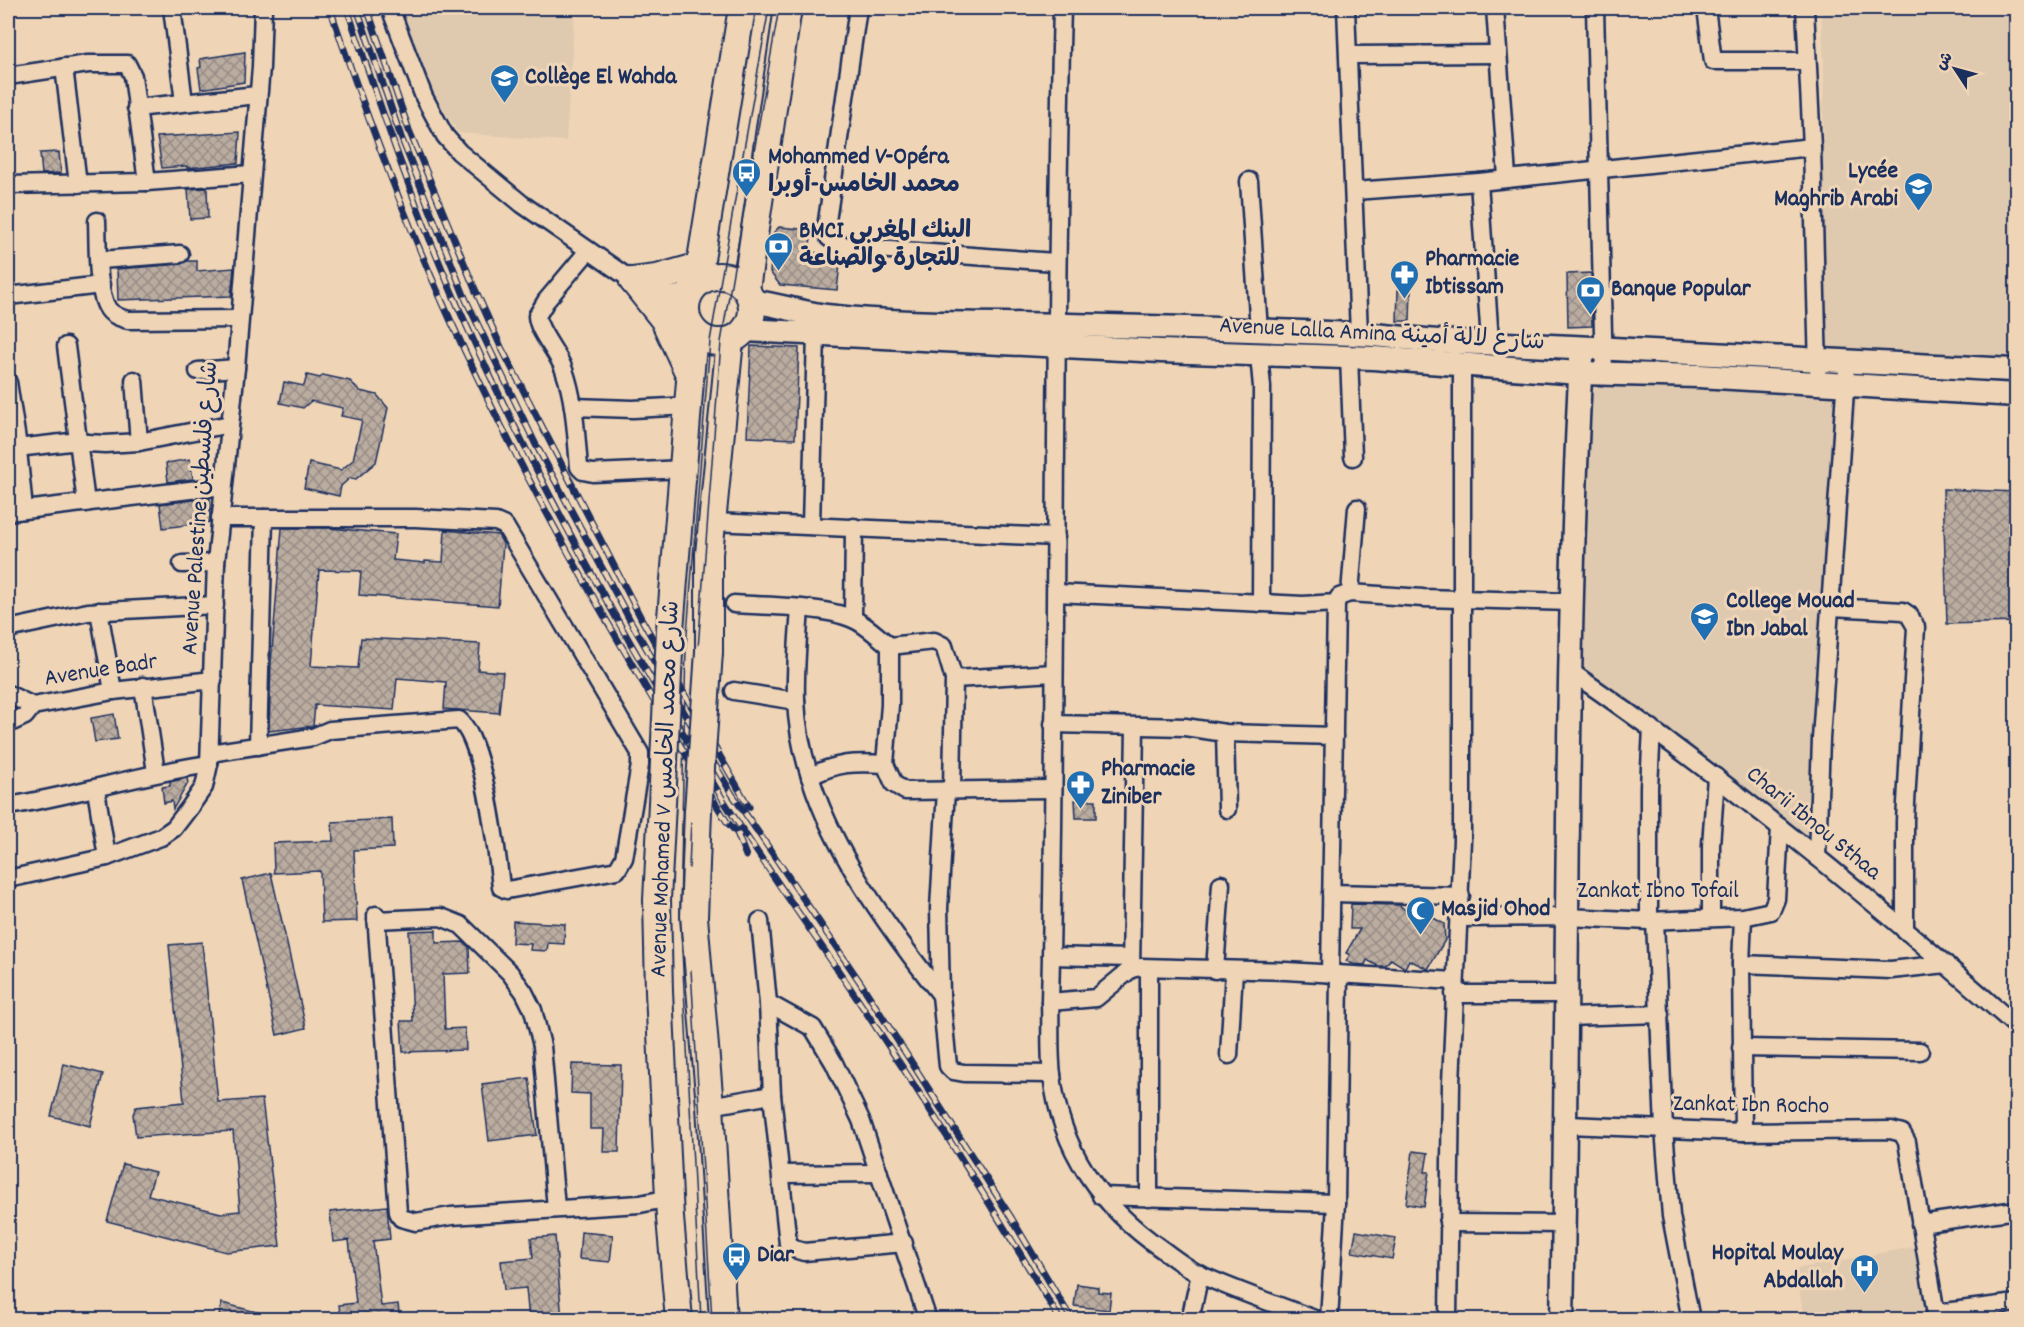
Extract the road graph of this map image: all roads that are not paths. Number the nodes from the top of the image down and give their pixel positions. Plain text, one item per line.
1 (172, 8) edge
2 (263, 8) edge
3 (390, 8) edge
4 (742, 8) edge
5 (788, 8) edge
6 (858, 8) edge
7 (1062, 8) edge
8 (1346, 8) edge
9 (1495, 8) edge
10 (1595, 8) edge
11 (1706, 8) edge
12 (1805, 8) edge
13 (1497, 54) junction
14 (1348, 55) junction
15 (1806, 61) junction
16 (64, 67) junction
17 (8, 76) edge
18 (257, 94) junction
19 (184, 102) junction
20 (136, 108) junction
21 (1812, 147) junction
22 (1600, 168) junction
23 (251, 174) junction
24 (1507, 177) junction
25 (1249, 181) dead end
26 (147, 182) junction
27 (1479, 182) junction
28 (78, 184) junction
29 (8, 185) edge
30 (1354, 190) junction
31 (97, 221) dead end
32 (588, 251) junction
33 (180, 254) dead end
34 (100, 260) junction
35 (1055, 262) junction
36 (633, 281) junction
37 (101, 285) junction
38 (749, 295) junction
39 (8, 296) edge
40 (663, 297) junction
41 (694, 298) junction
42 (239, 319) junction
43 (1259, 331) junction
44 (816, 334) junction
45 (1359, 334) junction
46 (737, 335) junction
47 (1057, 335) junction
48 (1490, 341) junction
49 (66, 346) dead end
50 (1582, 348) junction
51 (1604, 350) junction
52 (1259, 355) junction
53 (1348, 357) junction
54 (1818, 358) junction
55 (1849, 360) junction
56 (1462, 363) junction
57 (236, 368) junction
58 (2016, 370) edge
59 (198, 371) dead end
60 (1581, 373) junction
61 (1604, 374) junction
62 (690, 376) junction
63 (134, 380) dead end
64 (8, 382) edge
65 (1819, 385) junction
66 (1845, 386) junction
67 (2016, 395) edge
68 (688, 406) junction
69 (573, 407) junction
70 (230, 424) junction
71 (77, 441) junction
72 (139, 442) junction
73 (12, 448) edge
74 (1353, 457) dead end
75 (684, 469) junction
76 (223, 486) junction
77 (86, 502) junction
78 (1357, 508) dead end
79 (16, 510) edge
80 (220, 518) junction
81 (264, 518) junction
82 (713, 522) junction
83 (811, 525) junction
84 (854, 527) junction
85 (1056, 537) junction
86 (216, 563) junction
87 (182, 564) dead end
88 (1056, 593) junction
89 (1350, 593) junction
90 (1461, 598) junction
91 (1572, 602) junction
92 (1261, 603) junction
93 (1335, 603) junction
94 (734, 604) dead end
95 (215, 605) junction
96 (1832, 607) junction
97 (800, 608) junction
98 (99, 611) junction
99 (853, 619) junction
100 (8, 629) edge
101 (890, 646) junction
102 (1570, 671) junction
103 (1054, 673) junction
104 (954, 679) junction
105 (213, 680) junction
106 (143, 686) junction
107 (113, 691) junction
108 (734, 691) dead end
109 (8, 694) edge
110 (796, 701) junction
111 (33, 706) junction
112 (8, 724) edge
113 (1053, 724) junction
114 (1135, 727) junction
115 (1652, 728) junction
116 (1225, 733) junction
117 (1334, 736) junction
118 (258, 746) junction
119 (209, 758) junction
120 (885, 764) junction
121 (156, 772) junction
122 (810, 777) junction
123 (1716, 777) junction
124 (1053, 789) junction
125 (96, 790) junction
126 (949, 790) junction
127 (8, 806) edge
128 (1227, 809) dead end
129 (1780, 827) junction
130 (107, 857) junction
131 (1817, 857) junction
132 (8, 879) edge
133 (1221, 884) dead end
134 (1331, 893) junction
135 (1461, 896) junction
136 (1568, 917) junction
137 (1711, 917) junction
138 (1743, 917) junction
139 (1459, 918) junction
140 (760, 921) dead end
141 (1652, 921) junction
142 (1905, 931) junction
143 (1051, 956) junction
144 (1946, 963) junction
145 (1131, 964) junction
146 (1741, 964) junction
147 (1149, 968) junction
148 (1215, 970) junction
149 (1234, 970) junction
150 (1334, 975) junction
151 (1455, 987) junction
152 (1567, 994) junction
153 (941, 995) junction
154 (1050, 1002) junction
155 (768, 1003) junction
156 (1660, 1014) junction
157 (1567, 1017) junction
158 (2016, 1026) edge
159 (1741, 1048) junction
160 (1920, 1051) dead end
161 (1229, 1055) dead end
162 (1052, 1074) junction
163 (772, 1095) junction
164 (710, 1106) junction
165 (1567, 1125) junction
166 (1664, 1129) junction
167 (1743, 1132) junction
168 (879, 1173) junction
169 (782, 1174) junction
170 (1101, 1196) junction
171 (670, 1198) junction
172 (1149, 1198) junction
173 (1336, 1203) junction
174 (556, 1208) junction
175 (2016, 1210) edge
176 (1448, 1223) junction
177 (1564, 1224) junction
178 (1920, 1224) junction
179 (904, 1243) junction
180 (1200, 1274) junction
181 (2016, 1303) edge
182 (1936, 1316) edge
183 (679, 1320) edge
184 (723, 1320) edge
185 (928, 1320) edge
186 (1190, 1320) edge
187 (1317, 1320) edge
188 (1329, 1320) edge
189 (1449, 1320) edge
190 (1562, 1320) edge
191 (1691, 1320) edge

1 - 19 street
2 - 18 street, Avenue Palestine شارع فلسطين
3 - 32 street
4 - 41 main road, Avenue Mohamed V شارع محمد الخامس
5 - 38 main road
6 - 35 street
7 - 35 street
8 - 14 street
9 - 13 street
10 - 22 street
11 - 15 street
12 - 15 street
13 - 14 street
13 - 24 street
14 - 30 street
15 - 21 street
16 - 17 street
16 - 20 street
16 - 28 street
18 - 19 street
18 - 23 street, Avenue Palestine شارع فلسطين
19 - 20 street
20 - 26 street
21 - 22 street
21 - 54 street
22 - 24 street
22 - 51 street
23 - 26 street
23 - 42 street, Avenue Palestine شارع فلسطين
24 - 27 street
25 - 43 street
26 - 28 street
27 - 30 street
27 - 48 street
28 - 29 street
30 - 45 street
31 - 34 street
32 - 36 street
32 - 69 street
33 - 34 street
34 - 37 street
35 - 47 street
36 - 40 street
36 - 41 main road
36 - 62 main road
37 - 39 street
37 - 42 street
38 - 41 main road
38 - 46 main road
38 - 47 street, Avenue Lalla Amina شارع لالة أمينة
40 - 41 street
40 - 41 street
41 - 46 main road
41 - 62 main road, Avenue Mohamed V شارع محمد الخامس
42 - 57 street, Avenue Palestine شارع فلسطين
43 - 45 street, Avenue Lalla Amina شارع لالة أمينة
43 - 47 street, Avenue Lalla Amina شارع لالة أمينة
44 - 46 street, Avenue Lalla Amina شارع لالة أمينة
44 - 47 street, Avenue Lalla Amina شارع لالة أمينة
44 - 83 street
45 - 48 street, Avenue Lalla Amina شارع لالة أمينة
46 - 82 main road, Avenue Mohamed V شارع محمد الخامس
47 - 52 street, Avenue Lalla Amina شارع لالة أمينة
47 - 85 street
48 - 50 street, Avenue Lalla Amina شارع لالة أمينة
49 - 71 street
50 - 51 street, Avenue Lalla Amina شارع لالة أمينة
50 - 60 street
51 - 54 street, Avenue Lalla Amina شارع لالة أمينة
51 - 61 street
52 - 53 street, Avenue Lalla Amina شارع لالة أمينة
52 - 92 street
53 - 56 street, Avenue Lalla Amina شارع لالة أمينة
53 - 74 street
54 - 55 street, Avenue Lalla Amina شارع لالة أمينة
54 - 65 street
55 - 58 street, Avenue Lalla Amina شارع لالة أمينة
55 - 66 street
56 - 60 street, Avenue Lalla Amina شارع لالة أمينة
56 - 90 street
57 - 59 street
57 - 70 street, Avenue Palestine شارع فلسطين
60 - 61 street, Avenue Lalla Amina شارع لالة أمينة
60 - 91 street
61 - 65 street, Avenue Lalla Amina شارع لالة أمينة
62 - 68 main road, Avenue Mohamed V شارع محمد الخامس
63 - 72 street
64 - 73 street
65 - 66 street, Avenue Lalla Amina شارع لالة أمينة
66 - 67 street, Avenue Lalla Amina شارع لالة أمينة
66 - 96 street
68 - 69 street
68 - 75 main road, Avenue Mohamed V شارع محمد الخامس
69 - 75 street
70 - 72 street
70 - 76 street, Avenue Palestine شارع فلسطين
71 - 72 street
71 - 73 street
71 - 77 street
73 - 79 street
75 - 171 main road, Avenue Mohamed V شارع محمد الخامس, bridge
76 - 77 street
76 - 80 street, Avenue Palestine شارع فلسطين
77 - 79 street
78 - 89 street
80 - 81 street
80 - 86 street, Avenue Palestine شارع فلسطين
81 - 118 street
81 - 118 street
82 - 83 street
82 - 164 main road, Avenue Mohamed V شارع محمد الخامس, bridge
83 - 84 street
84 - 85 street
84 - 99 street
85 - 88 street
86 - 87 street
86 - 95 street, Avenue Palestine شارع فلسطين
88 - 92 street
88 - 103 street
89 - 90 street
89 - 93 street
90 - 91 street
90 - 135 street
91 - 102 street
92 - 93 street
93 - 117 street
94 - 97 street
95 - 98 street
95 - 105 street, Avenue Palestine شارع فلسطين
96 - 131 street
96 - 142 street
97 - 99 street
97 - 110 street
98 - 100 street
98 - 107 street
99 - 101 street
101 - 104 street
101 - 120 street
102 - 115 street, Charii Ibnou Sthaa
102 - 136 street
103 - 104 street
103 - 113 street
104 - 126 street
105 - 106 street, Avenue Badr
105 - 119 street, Avenue Palestine شارع فلسطين
106 - 107 street, Avenue Badr
106 - 121 street
107 - 111 street, Avenue Badr
108 - 110 street
109 - 111 street, Avenue Badr
110 - 122 street
111 - 112 street, Avenue Badr
113 - 114 street
113 - 124 street
114 - 116 street
114 - 145 street
115 - 123 street, Charii Ibnou Sthaa
115 - 141 street
116 - 117 street
116 - 128 street
117 - 134 street
118 - 119 street
119 - 121 street
119 - 130 street, Avenue Palestine شارع فلسطين
120 - 122 street
120 - 126 street
121 - 125 street
122 - 153 street
123 - 129 street, Charii Ibnou Sthaa
123 - 137 street
124 - 126 street
124 - 143 street
125 - 127 street
125 - 130 street
126 - 153 street
129 - 131 street, Charii Ibnou Sthaa
129 - 138 street, Zankat Ibno Tofail
130 - 132 street, Avenue Palestine شارع فلسطين
131 - 142 street, Charii Ibnou Sthaa
133 - 148 street
134 - 135 street
134 - 150 street
135 - 139 street
136 - 139 street, Zankat Ibno Tofail
136 - 141 street, Zankat Ibno Tofail
136 - 152 street
137 - 138 street, Zankat Ibno Tofail
137 - 141 street, Zankat Ibno Tofail
138 - 146 street
139 - 151 street
140 - 155 street
141 - 156 street
142 - 144 street, Charii Ibnou Sthaa
143 - 145 street
143 - 154 street
144 - 146 street
144 - 158 street, Charii Ibnou Sthaa
145 - 147 street
145 - 154 street
146 - 159 street
147 - 148 street
147 - 172 street
148 - 149 street
149 - 150 street
149 - 161 street
150 - 151 street
150 - 173 street
151 - 152 street
151 - 176 street
152 - 157 street
153 - 162 street
154 - 162 street
155 - 163 street
155 - 168 street
156 - 157 street
156 - 166 street
157 - 165 street
159 - 160 street
159 - 167 street
162 - 170 street
163 - 164 street
163 - 169 street
164 - 184 main road, Avenue Mohamed V شارع محمد الخامس
165 - 166 street, Zankat Ibn Rocho
165 - 177 street
166 - 167 street, Zankat Ibn Rocho
166 - 191 street
167 - 178 street, Zankat Ibn Rocho
168 - 169 street
168 - 179 street
169 - 179 street
170 - 172 street
170 - 180 street
171 - 174 street
171 - 183 main road, Avenue Mohamed V شارع محمد الخامس
172 - 173 street
173 - 188 street
174 - 174 street
175 - 178 street
176 - 177 street
176 - 189 street
177 - 190 street
178 - 182 street, Zankat Ibn Rocho
179 - 185 street
180 - 186 street
180 - 187 street
181 - 182 street

